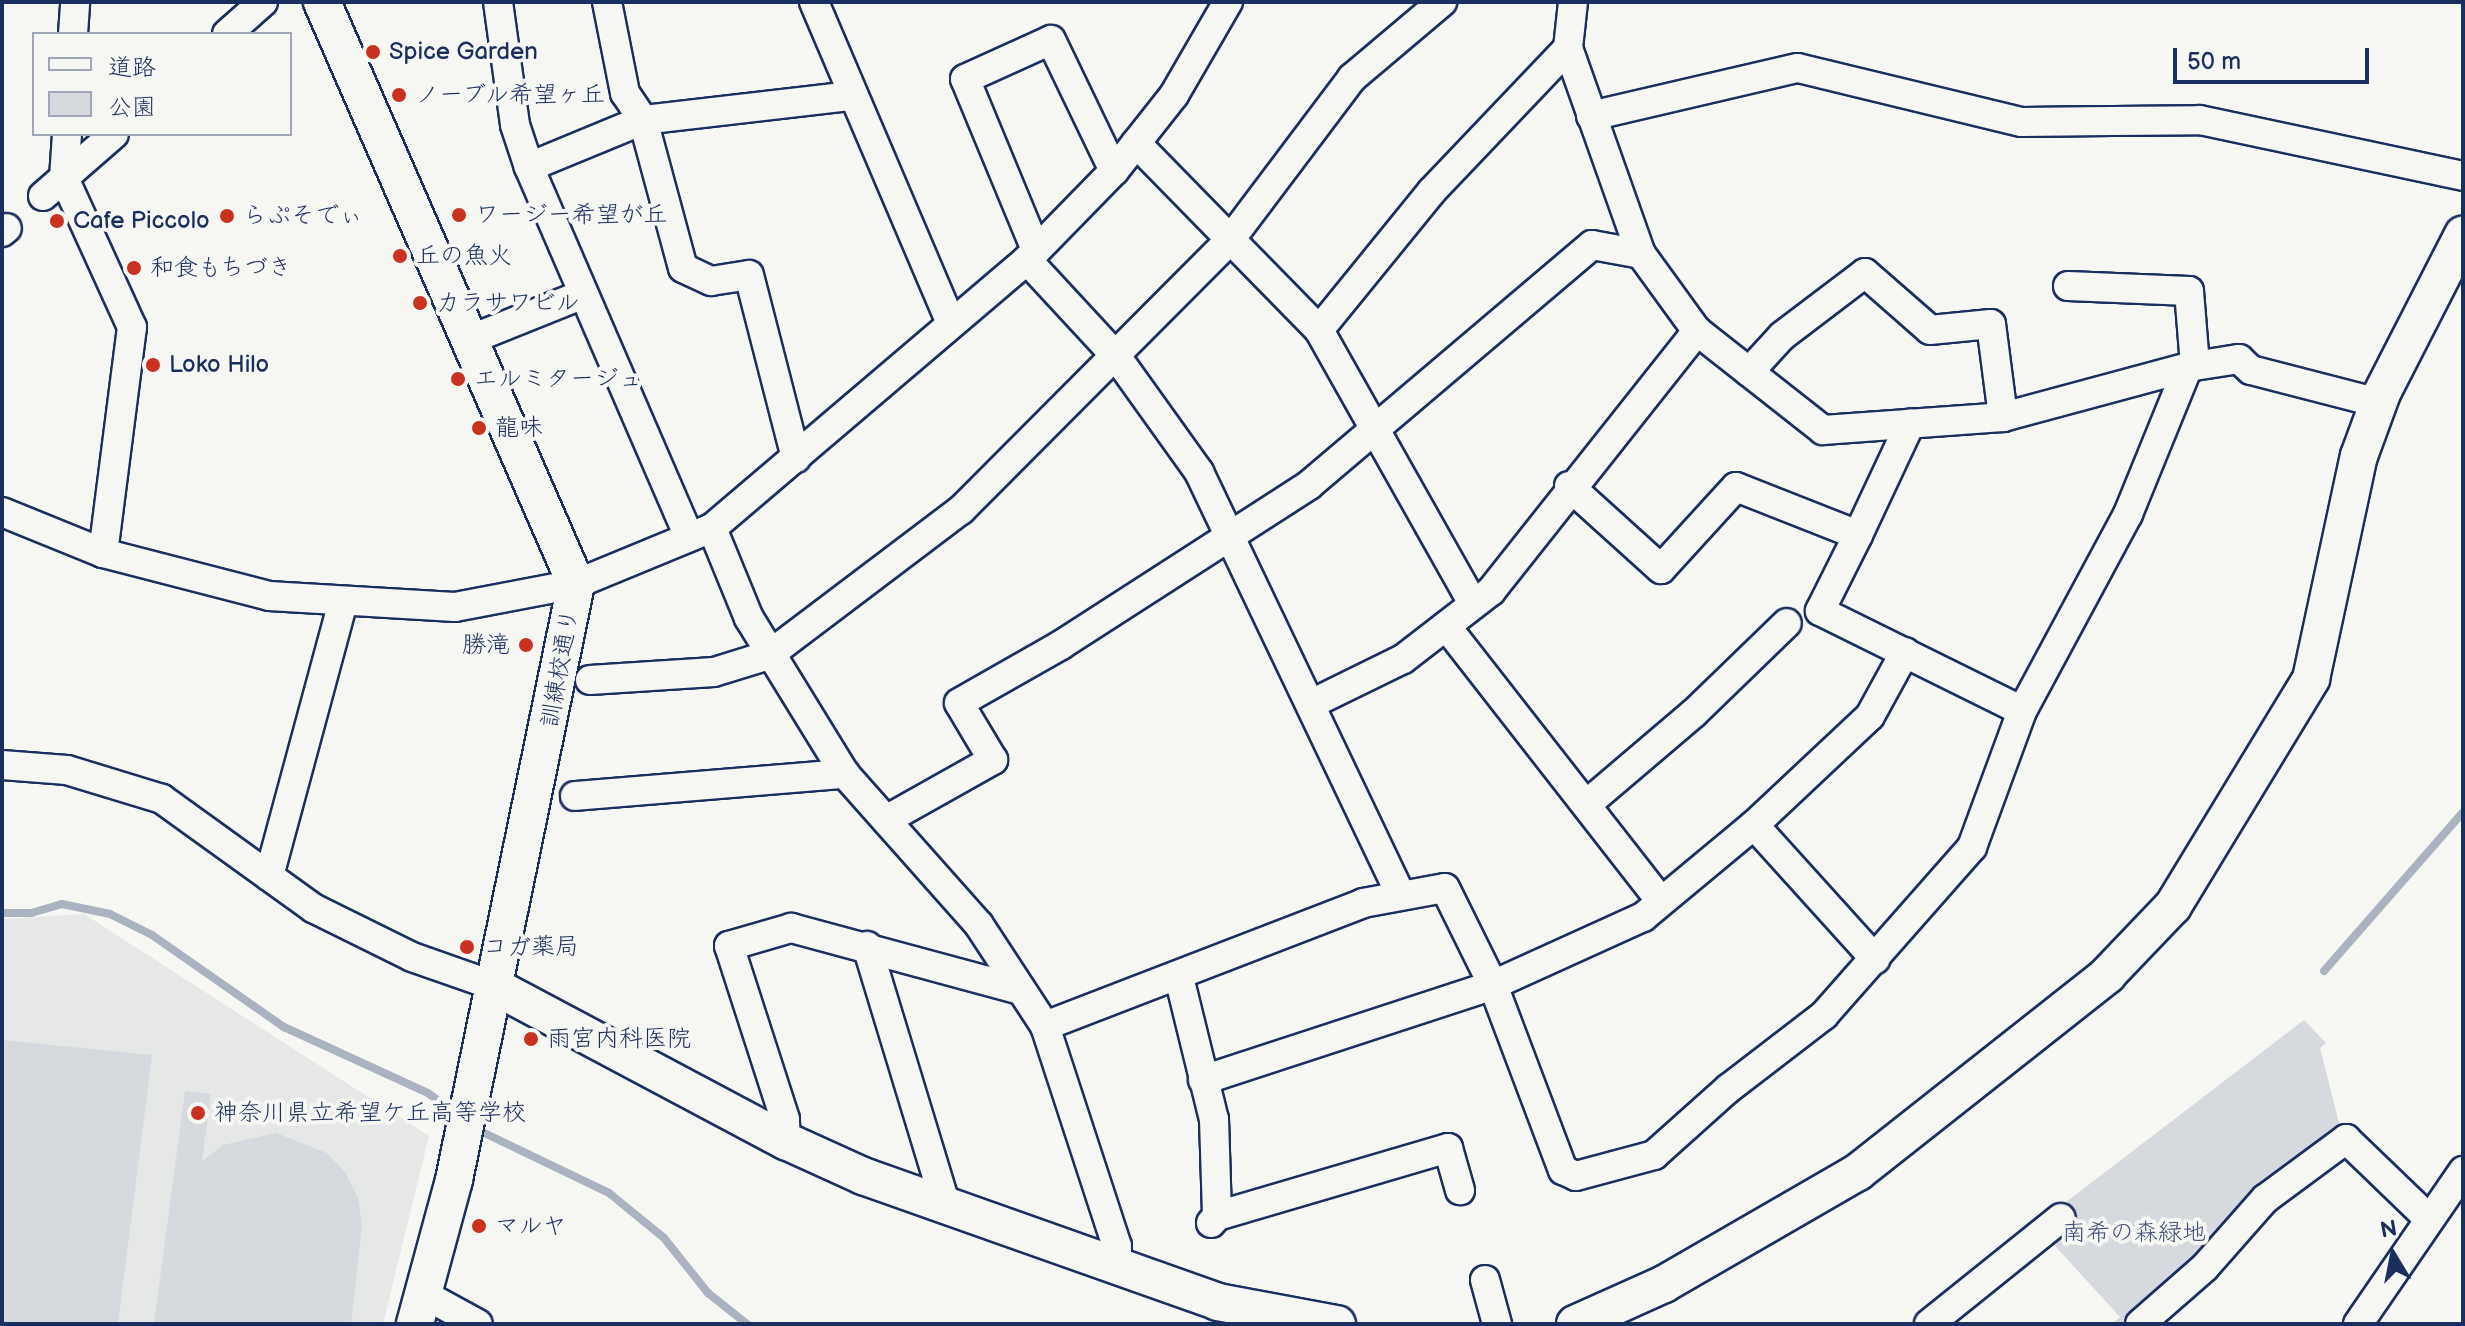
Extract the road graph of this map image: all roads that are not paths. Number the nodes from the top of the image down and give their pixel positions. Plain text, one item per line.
1 (75, 2) edge
2 (263, 2) edge
3 (322, 2) edge
4 (498, 2) edge
5 (607, 2) edge
6 (814, 2) edge
7 (1228, 2) edge
8 (1442, 2) edge
9 (1573, 2) edge
10 (1409, 11) edge
11 (73, 32) edge
12 (229, 32) edge
13 (1568, 48) junction
14 (851, 96) junction
15 (1591, 116) junction
16 (643, 120) junction
17 (67, 136) edge
18 (112, 136) edge
19 (1136, 143) junction
20 (529, 167) junction
21 (1114, 171) junction
22 (2463, 176) edge
23 (64, 178) junction
24 (43, 196) dead end
25 (2463, 235) edge
26 (1230, 240) junction
27 (1641, 254) junction
28 (1032, 255) junction
29 (2068, 286) dead end
30 (581, 295) junction
31 (951, 323) junction
32 (1319, 330) junction
33 (1697, 331) junction
34 (469, 340) junction
35 (1116, 356) junction
36 (2192, 367) junction
37 (1749, 372) junction
38 (2379, 403) junction
39 (2003, 417) junction
40 (1910, 424) junction
41 (1376, 428) junction
42 (796, 458) junction
43 (1569, 486) junction
44 (2, 512) edge
45 (700, 532) junction
46 (1227, 535) junction
47 (1858, 535) junction
48 (103, 553) junction
49 (576, 584) junction
50 (343, 602) junction
51 (1472, 602) junction
52 (1787, 623) dead end
53 (1446, 626) junction
54 (1905, 652) junction
55 (769, 655) junction
56 (590, 680) dead end
57 (1311, 704) junction
58 (2022, 711) junction
59 (2, 765) edge
60 (845, 774) junction
61 (575, 796) dead end
62 (1587, 804) junction
63 (886, 820) junction
64 (1754, 825) junction
65 (269, 876) junction
66 (1400, 894) junction
67 (1661, 901) junction
68 (867, 946) junction
69 (1875, 959) junction
70 (1179, 977) junction
71 (492, 985) junction
72 (1493, 985) junction
73 (1020, 990) junction
74 (1045, 1026) junction
75 (1203, 1080) junction
76 (786, 1141) junction
77 (2463, 1171) edge
78 (1460, 1190) dead end
79 (946, 1206) junction
80 (2061, 1218) dead end
81 (2428, 1218) junction
82 (1117, 1267) junction
83 (1485, 1280) dead end
84 (420, 1310) edge
85 (1268, 1319) edge
86 (478, 1324) edge
87 (1337, 1324) edge
88 (1497, 1324) edge
89 (1575, 1324) edge
90 (1929, 1324) edge
91 (2140, 1324) edge
92 (2358, 1324) edge

1 - 11 street
2 - 12 street
3 - 34 street, 訓練校通り
4 - 20 street
5 - 16 street
6 - 14 street
7 - 19 street
8 - 10 street
9 - 13 street
10 - 26 street
13 - 15 street
13 - 32 street
14 - 16 street
14 - 31 street
15 - 22 street
15 - 27 street
16 - 20 street
16 - 42 street
17 - 23 street
18 - 23 street
19 - 21 street
19 - 26 street
20 - 30 street
21 - 28 street
21 - 28 street
23 - 24 street
23 - 48 street
25 - 38 street
26 - 32 street
26 - 35 street
27 - 33 street
27 - 41 street
28 - 31 street
28 - 35 street
29 - 36 street
30 - 34 street
30 - 45 street
31 - 42 street
32 - 41 street
33 - 37 street
33 - 43 street
34 - 49 street, 訓練校通り
35 - 46 street
35 - 55 street
36 - 38 street
36 - 39 street
36 - 58 street
37 - 39 street
37 - 40 street
38 - 89 street
39 - 40 street
40 - 47 street
41 - 46 street
41 - 51 street
42 - 45 street
43 - 47 street
43 - 51 street
44 - 48 street
45 - 49 street
45 - 55 street
46 - 57 street
46 - 63 street
47 - 54 street
48 - 50 street
49 - 50 street
49 - 71 street, 訓練校通り
50 - 65 street
51 - 53 street
52 - 62 street
53 - 57 street
53 - 62 street
54 - 58 street
54 - 64 street
55 - 56 street
55 - 60 street
57 - 66 street
58 - 69 street
59 - 65 street
60 - 61 street
60 - 63 street
62 - 67 street
63 - 73 street
64 - 67 street
64 - 69 street
65 - 71 street
66 - 70 street
66 - 72 street
67 - 72 street
68 - 73 street
68 - 76 street
68 - 79 street
69 - 72 street
70 - 74 street
70 - 75 street
71 - 76 street
71 - 84 street, 訓練校通り
72 - 75 street
73 - 74 street
74 - 82 street
75 - 78 street
76 - 79 street
77 - 81 street
79 - 82 street
80 - 90 street
81 - 91 street
81 - 92 street
82 - 85 street
83 - 88 street
84 - 86 street
85 - 87 street

